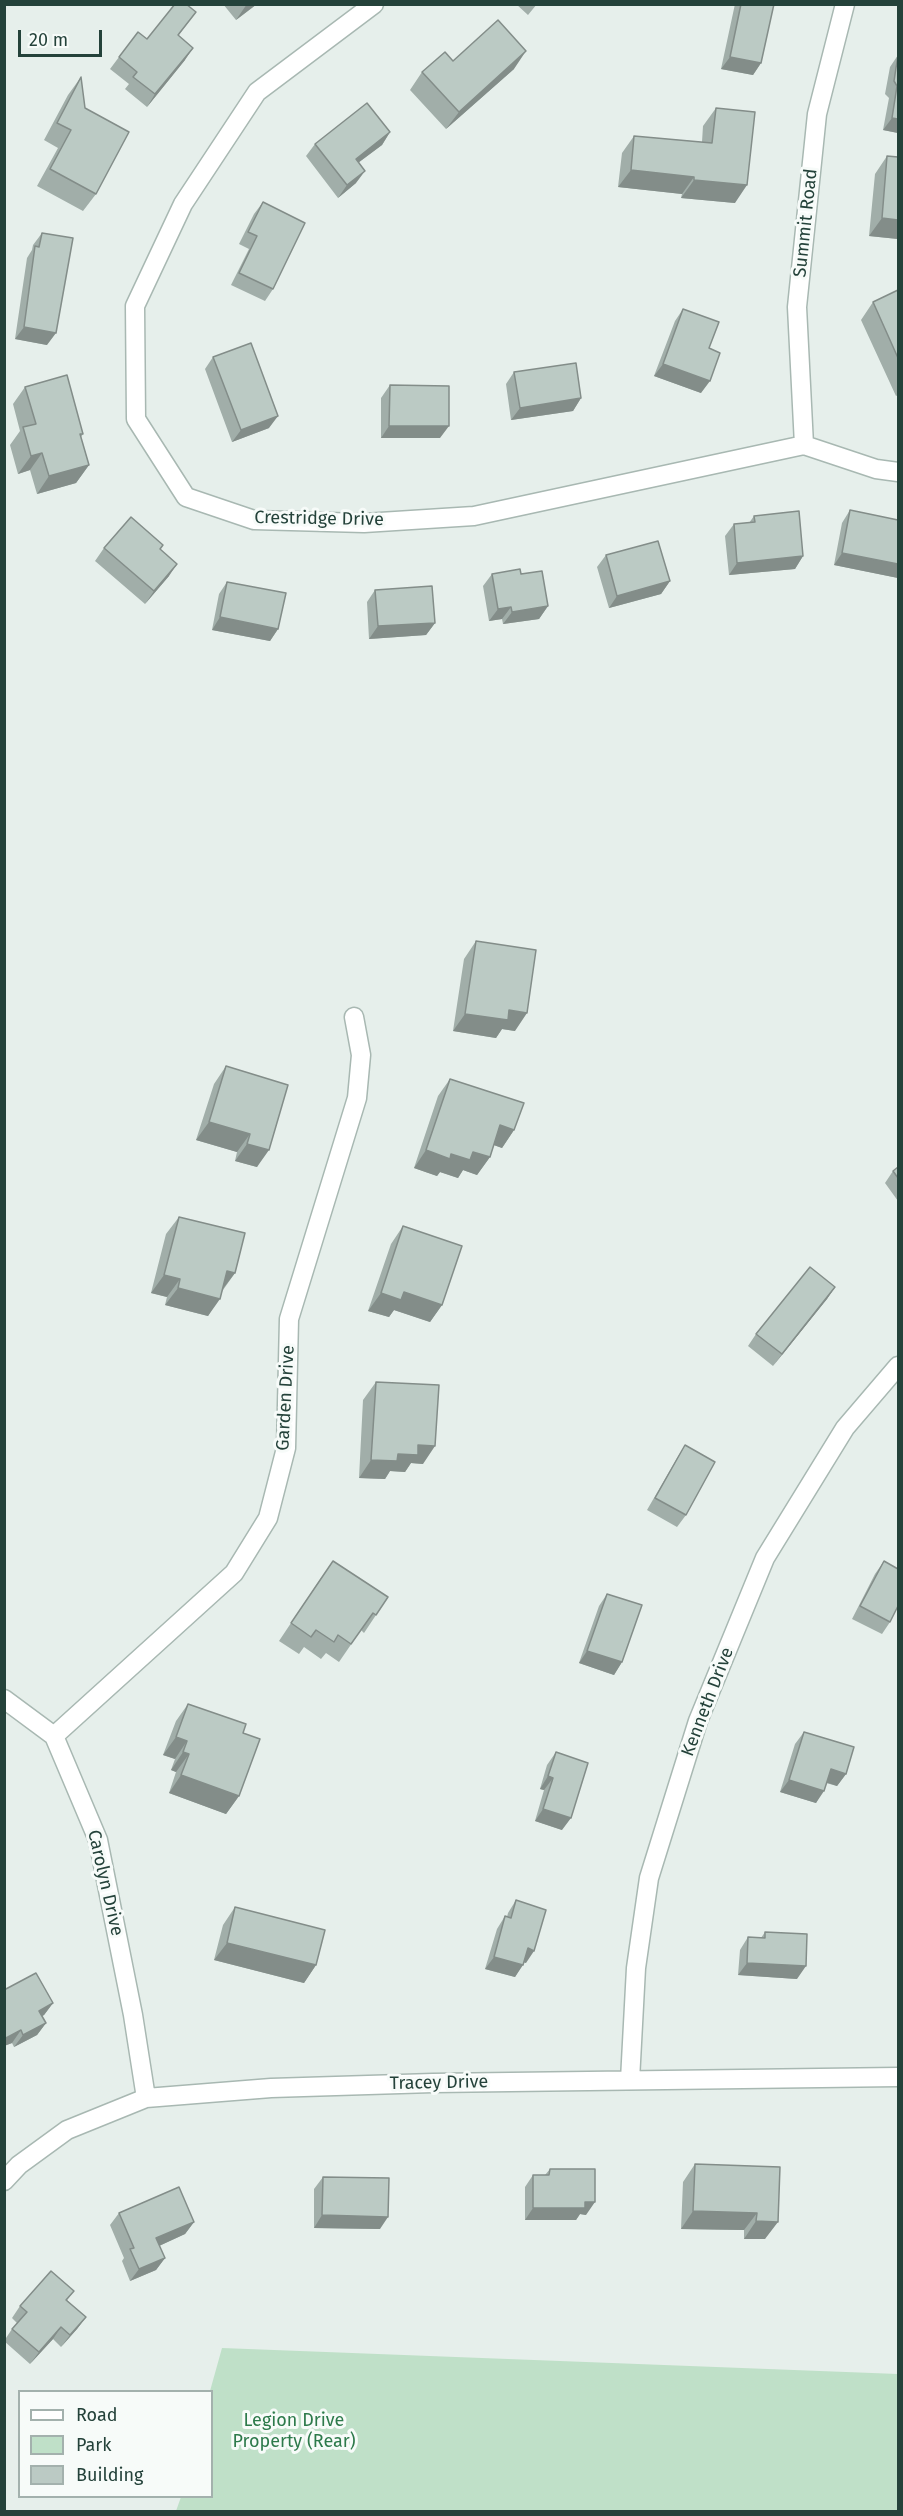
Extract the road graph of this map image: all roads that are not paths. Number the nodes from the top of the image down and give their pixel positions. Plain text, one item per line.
1 (374, 4) edge
2 (845, 4) edge
3 (804, 445) junction
4 (898, 472) edge
5 (354, 1017) dead end
6 (898, 1366) edge
7 (4, 1699) edge
8 (54, 1736) junction
9 (898, 2077) edge
10 (630, 2080) junction
11 (146, 2097) junction
12 (4, 2181) edge

1 - 3 street, Crestridge Drive
2 - 3 street, Summit Road
3 - 4 street
5 - 8 street, Garden Drive
6 - 10 street, Kenneth Drive
7 - 8 street
8 - 11 street, Carolyn Drive
9 - 10 street, Tracey Drive
10 - 11 street, Tracey Drive
11 - 12 street, Tracey Drive

